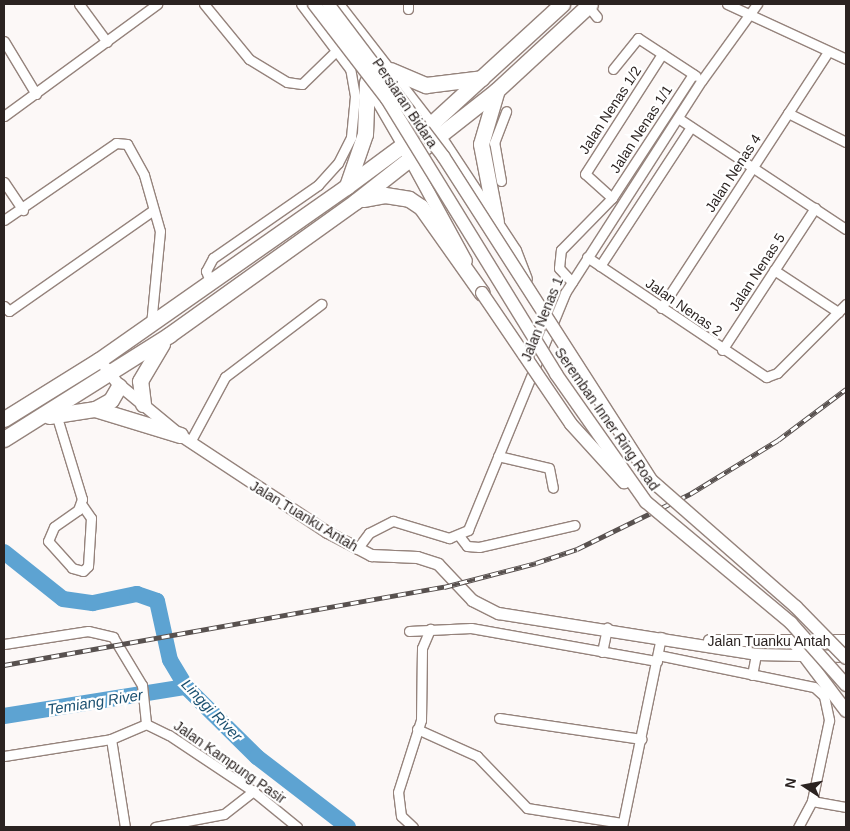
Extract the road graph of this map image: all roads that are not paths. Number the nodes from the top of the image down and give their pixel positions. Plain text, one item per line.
1 (79, 4) edge
2 (157, 4) edge
3 (204, 4) edge
4 (301, 4) edge
5 (307, 4) edge
6 (314, 4) edge
7 (328, 4) edge
8 (338, 4) edge
9 (562, 4) edge
10 (727, 4) edge
11 (757, 4) edge
12 (592, 9) edge
13 (746, 16) junction
14 (4, 41) edge
15 (107, 42) junction
16 (339, 48) junction
17 (827, 53) junction
18 (662, 54) junction
19 (846, 59) edge
20 (613, 69) dead end
21 (390, 70) junction
22 (693, 74) junction
23 (485, 77) junction
24 (702, 80) junction
25 (367, 82) junction
26 (496, 91) junction
27 (36, 94) junction
28 (410, 96) junction
29 (506, 111) dead end
30 (788, 113) junction
31 (4, 116) edge
32 (678, 118) junction
33 (390, 122) junction
34 (431, 124) junction
35 (691, 127) junction
36 (441, 138) junction
37 (846, 142) edge
38 (403, 145) junction
39 (411, 160) junction
40 (753, 168) junction
41 (467, 178) junction
42 (501, 181) dead end
43 (4, 182) edge
44 (346, 188) junction
45 (612, 198) junction
46 (356, 201) junction
47 (437, 205) junction
48 (815, 208) junction
49 (601, 209) junction
50 (23, 210) junction
51 (152, 212) junction
52 (478, 213) joint
53 (612, 217) junction
54 (4, 220) edge
55 (466, 222) joint
56 (496, 222) junction
57 (846, 229) edge
58 (587, 257) junction
59 (600, 266) junction
60 (774, 270) junction
61 (572, 282) junction
62 (211, 283) junction
63 (482, 292) junction
64 (535, 301) junction
65 (321, 304) dead end
66 (846, 304) edge
67 (4, 306) edge
68 (661, 308) junction
69 (838, 312) junction
70 (152, 324) junction
71 (169, 335) junction
72 (722, 350) junction
73 (99, 360) junction
74 (115, 380) junction
75 (143, 404) junction
76 (95, 409) junction
77 (56, 414) junction
78 (4, 419) edge
79 (37, 419) junction
80 (4, 439) edge
81 (185, 439) junction
82 (498, 456) junction
83 (554, 488) dead end
84 (646, 502) junction
85 (82, 505) junction
86 (575, 525) dead end
87 (460, 537) junction
88 (356, 549) junction
89 (606, 628) junction
90 (430, 629) junction
91 (409, 631) dead end
92 (661, 637) junction
93 (846, 640) edge
94 (692, 641) junction
95 (794, 642) junction
96 (4, 644) edge
97 (602, 652) junction
98 (756, 654) junction
99 (804, 656) junction
100 (846, 657) edge
101 (658, 658) junction
102 (752, 675) junction
103 (846, 685) edge
104 (846, 711) edge
105 (499, 718) dead end
106 (146, 724) junction
107 (417, 729) junction
108 (111, 739) junction
109 (641, 739) junction
110 (4, 756) edge
111 (252, 791) junction
112 (812, 801) junction
113 (846, 807) edge
114 (622, 825) edge
115 (125, 827) edge
116 (155, 827) edge
117 (297, 827) edge
118 (413, 827) edge
119 (798, 827) edge

1 - 15 street
2 - 15 street
3 - 16 street
4 - 16 street
5 - 16 main road, Persiaran Bidara
6 - 55 main road, Persiaran Bidara, bridge
7 - 52 main road, Persiaran Bidara, bridge
8 - 21 main road, Persiaran Bidara
9 - 23 highway
10 - 13 street
11 - 13 street, Jalan Nenas 1
12 - 26 highway
13 - 17 street
13 - 24 street, Jalan Nenas 1
14 - 27 street
15 - 27 street
16 - 25 main road, Persiaran Bidara
16 - 62 street
17 - 19 street
17 - 30 street, Jalan Nenas 4
18 - 20 street
18 - 22 street
18 - 45 street, Jalan Nenas 1/2
21 - 23 highway
21 - 28 main road, Persiaran Bidara
22 - 24 street
22 - 45 street, Jalan Nenas 1/1
23 - 34 highway
24 - 32 street, Jalan Nenas 1
25 - 33 main road, Persiaran Bidara
25 - 44 highway
26 - 36 highway
26 - 56 highway
27 - 31 street
28 - 33 main road
28 - 34 main road, Persiaran Bidara
29 - 42 street
30 - 37 street
30 - 40 street, Jalan Nenas 4
32 - 35 street
32 - 53 street, Jalan Nenas 1
33 - 38 main road, Persiaran Bidara
34 - 36 main road
34 - 38 highway
35 - 40 street
35 - 59 street
36 - 39 highway
36 - 41 main road
38 - 39 main road
38 - 44 highway
39 - 46 highway
39 - 47 main road
40 - 48 street
40 - 68 street, Jalan Nenas 4
41 - 47 main road
41 - 56 main road
43 - 50 street
44 - 62 highway
45 - 49 street, Jalan Nenas 1/1
46 - 63 highway
46 - 71 highway
47 - 63 main road
48 - 57 street
48 - 60 street, Jalan Nenas 5
49 - 53 street
49 - 61 street, Jalan Nenas 1/1
50 - 51 street
50 - 54 street
51 - 67 street
51 - 70 street
52 - 64 main road, Seremban Inner Ring Road, bridge
53 - 58 street, Jalan Nenas 1
55 - 84 main road, Seremban Inner Ring Road, bridge
56 - 64 main road, bridge
58 - 59 street, Jalan Nenas 2
58 - 61 street, Jalan Nenas 1
59 - 68 street, Jalan Nenas 2
60 - 69 street
60 - 72 street, Jalan Nenas 5
61 - 82 street, Jalan Nenas 1
62 - 70 highway
63 - 84 main road, bridge
64 - 100 main road, Seremban Inner Ring Road, bridge
65 - 81 street
66 - 69 street
68 - 72 street, Jalan Nenas 2
69 - 72 street, Jalan Nenas 2
70 - 73 highway
71 - 74 highway
71 - 75 highway
73 - 74 main road, Jalan Tuanku Antah
73 - 78 highway
74 - 75 main road, Jalan Tuanku Antah
74 - 76 highway
74 - 79 highway
75 - 81 main road, Jalan Tuanku Antah
76 - 77 highway
76 - 81 highway
77 - 79 highway
77 - 85 street
79 - 80 highway
81 - 88 main road, Jalan Tuanku Antah
82 - 83 street
82 - 87 street, Jalan Nenas 1
84 - 103 main road, Seremban Inner Ring Road, bridge
85 - 85 street
86 - 87 street
87 - 88 street
88 - 89 main road, Jalan Tuanku Antah
89 - 92 main road, Jalan Tuanku Antah
89 - 97 street
90 - 91 street
90 - 97 street
90 - 107 street
92 - 94 main road, Jalan Tuanku Antah
92 - 101 street
93 - 95 main road, Jalan Tuanku Antah
94 - 95 main road, Jalan Tuanku Antah
94 - 98 main road, Jalan Tuanku Antah
95 - 99 main road
96 - 106 street
97 - 101 street
98 - 99 main road, Jalan Tuanku Antah
98 - 102 street
99 - 100 main road, Jalan Tuanku Antah
99 - 104 main road
101 - 102 street
101 - 109 street
102 - 112 street
105 - 109 street
106 - 108 street
106 - 111 street, Jalan Kampung Pasir
107 - 114 street
107 - 118 street
108 - 110 street
108 - 115 street
109 - 114 street
111 - 116 street
111 - 117 street, Jalan Kampung Pasir
112 - 113 street
112 - 119 street

